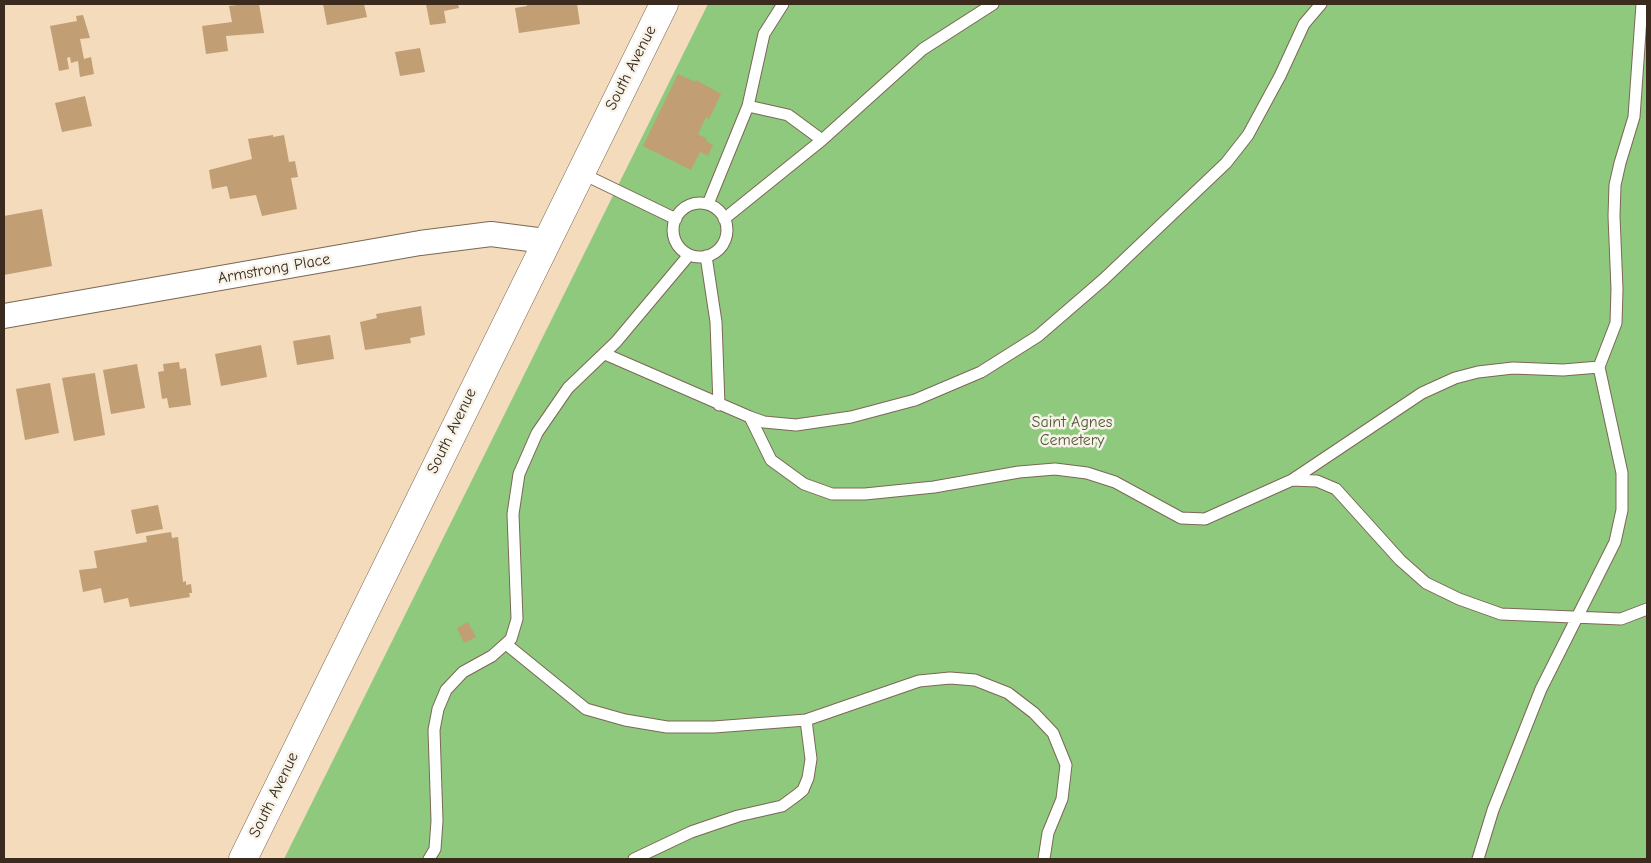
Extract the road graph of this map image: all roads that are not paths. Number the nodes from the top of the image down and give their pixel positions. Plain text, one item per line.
1 (664, 4) edge
2 (783, 4) edge
3 (993, 4) edge
4 (1321, 4) edge
5 (1642, 4) edge
6 (748, 106) junction
7 (1647, 116) edge
8 (1634, 117) junction
9 (822, 140) junction
10 (580, 172) junction
11 (708, 204) junction
12 (676, 218) junction
13 (724, 218) junction
14 (545, 241) junction
15 (689, 255) junction
16 (706, 256) junction
17 (4, 316) edge
18 (604, 354) junction
19 (1599, 367) junction
20 (719, 405) junction
21 (750, 417) junction
22 (1292, 480) junction
23 (1647, 609) edge
24 (1578, 617) junction
25 (506, 644) junction
26 (806, 720) junction
27 (243, 859) edge
28 (429, 859) edge
29 (634, 859) edge
30 (1044, 859) edge
31 (1478, 859) edge

1 - 10 main road, South Avenue
2 - 6 lane
3 - 9 lane
4 - 21 lane
5 - 8 lane
6 - 9 lane
6 - 11 lane
7 - 8 lane
8 - 19 lane
9 - 13 lane
10 - 12 lane
10 - 14 main road, South Avenue
11 - 12 lane
11 - 13 lane
12 - 15 lane
13 - 16 lane
14 - 17 street, Armstrong Place
14 - 27 main road, South Avenue
15 - 16 lane
15 - 18 lane
16 - 20 lane
18 - 20 lane
18 - 25 lane
19 - 22 lane
19 - 24 lane
20 - 21 lane
21 - 22 lane
22 - 24 lane
23 - 24 lane
24 - 31 lane
25 - 26 lane
25 - 28 lane
26 - 29 lane
26 - 30 lane

